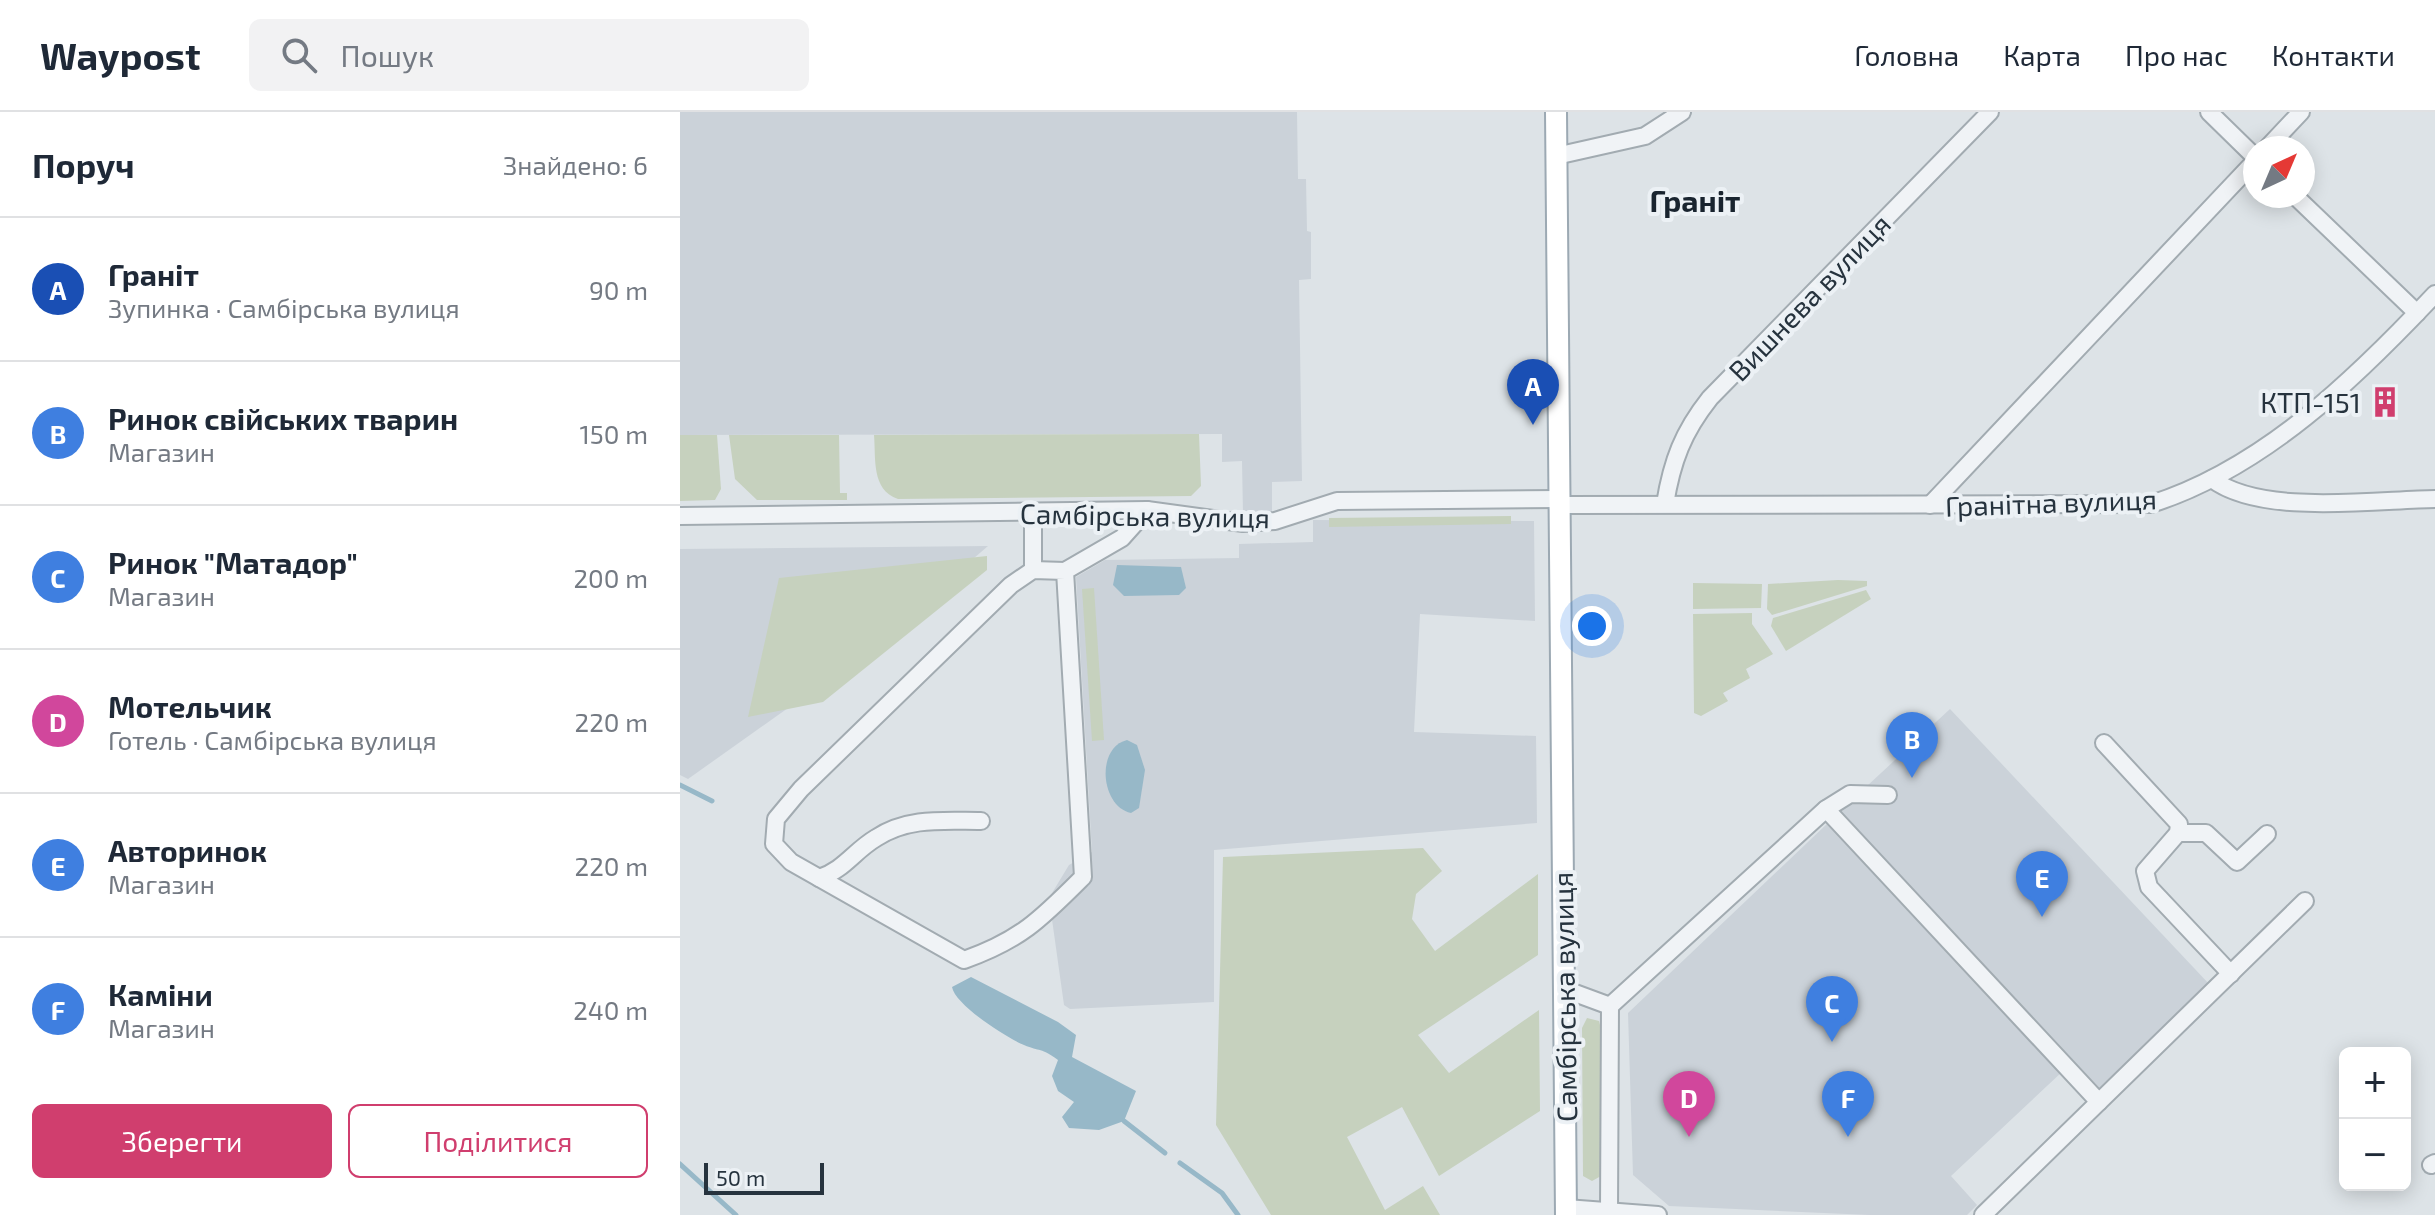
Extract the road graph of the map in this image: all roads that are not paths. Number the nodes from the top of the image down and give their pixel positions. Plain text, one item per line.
1 (1556, 112) edge
2 (1682, 112) edge
3 (1990, 112) edge
4 (2209, 112) edge
5 (2301, 112) edge
6 (2278, 136) edge
7 (2243, 147) edge
8 (1556, 156) junction
9 (2243, 172) edge
10 (2308, 208) edge
11 (2435, 294) edge
12 (2417, 313) junction
13 (2212, 479) junction
14 (2435, 499) edge
15 (1559, 502) junction
16 (1665, 504) junction
17 (1930, 505) junction
18 (1147, 510) junction
19 (1033, 512) junction
20 (680, 516) edge
21 (1033, 570) junction
22 (1065, 571) junction
23 (2104, 743) dead end
24 (1888, 795) dead end
25 (1826, 809) junction
26 (981, 821) dead end
27 (2178, 833) junction
28 (2267, 834) dead end
29 (819, 878) junction
30 (2305, 901) dead end
31 (2231, 974) junction
32 (1564, 989) junction
33 (1610, 1006) junction
34 (2099, 1102) junction
35 (1609, 1210) junction
36 (1566, 1212) edge
37 (1658, 1215) edge
38 (1983, 1215) edge

1 - 8 main road, Самбірська вулиця
2 - 8 street
3 - 16 street, Вишнева вулиця
4 - 7 street
5 - 6 street
8 - 15 main road, Самбірська вулиця
9 - 17 street, Гранітна вулиця
10 - 12 street
11 - 12 street, Гранітна вулиця
12 - 13 street, Гранітна вулиця
13 - 14 street
13 - 17 street, Гранітна вулиця
15 - 16 street, Гранітна вулиця
15 - 18 street, Самбірська вулиця
15 - 32 main road, Самбірська вулиця
16 - 17 street, Гранітна вулиця
18 - 19 street, Самбірська вулиця
18 - 22 street
19 - 20 street, Самбірська вулиця
19 - 21 street
21 - 22 street
21 - 29 street
22 - 29 street
23 - 27 street
24 - 25 street
25 - 33 street
25 - 34 street
26 - 29 street
27 - 28 street
27 - 31 street
30 - 31 street
31 - 34 street
32 - 33 street
32 - 36 main road, Самбірська вулиця
33 - 35 street
34 - 38 street
35 - 36 street, Самбірська вулиця
35 - 37 street, Самбірська вулиця

